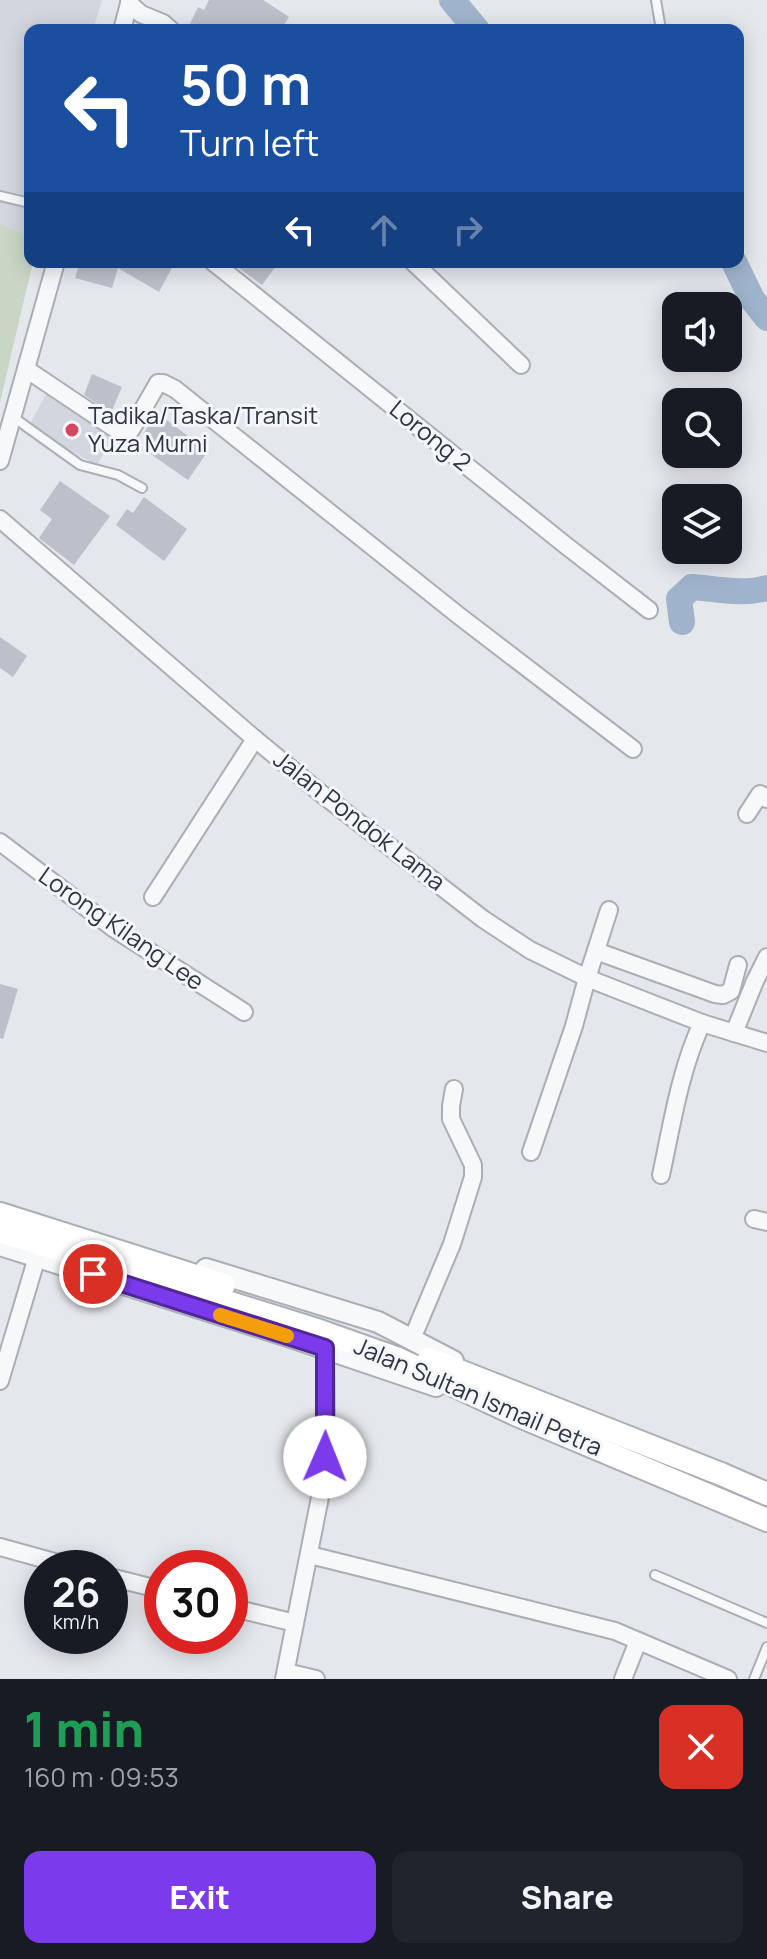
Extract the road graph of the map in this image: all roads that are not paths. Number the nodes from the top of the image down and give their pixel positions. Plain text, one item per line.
1 (656, 0) edge
2 (130, 2) edge
3 (124, 24) edge
4 (164, 24) edge
5 (660, 24) edge
6 (0, 196) edge
7 (24, 202) edge
8 (54, 268) edge
9 (220, 268) edge
10 (419, 268) edge
11 (521, 365) dead end
12 (26, 369) junction
13 (12, 417) junction
14 (0, 461) edge
15 (142, 488) dead end
16 (0, 519) edge
17 (649, 610) dead end
18 (255, 739) junction
19 (633, 749) dead end
20 (767, 799) edge
21 (747, 814) dead end
22 (0, 842) edge
23 (153, 897) dead end
24 (609, 910) dead end
25 (596, 951) junction
26 (767, 957) edge
27 (738, 965) dead end
28 (660, 974) junction
29 (587, 978) junction
30 (651, 1002) junction
31 (244, 1012) dead end
32 (702, 1023) junction
33 (734, 1033) junction
34 (767, 1043) edge
35 (454, 1089) dead end
36 (531, 1152) dead end
37 (661, 1175) dead end
38 (0, 1205) edge
39 (0, 1214) edge
40 (0, 1231) edge
41 (0, 1245) edge
42 (37, 1257) junction
43 (323, 1332) junction
44 (412, 1339) junction
45 (0, 1381) edge
46 (506, 1389) junction
47 (767, 1494) edge
48 (767, 1520) edge
49 (0, 1547) edge
50 (24, 1554) edge
51 (310, 1555) junction
52 (655, 1575) dead end
53 (248, 1611) edge
54 (295, 1623) junction
55 (767, 1623) edge
56 (638, 1641) junction
57 (767, 1647) edge
58 (285, 1675) edge
59 (316, 1679) edge
60 (623, 1679) edge
61 (728, 1679) edge
62 (754, 1679) edge

1 - 5 lane
2 - 3 street
2 - 4 street
6 - 7 lane
8 - 12 street
9 - 17 street, Lorong 2
10 - 11 street
12 - 13 street
12 - 19 street
13 - 14 street
13 - 15 lane
16 - 18 street, Jalan Pondok Lama
18 - 23 street
18 - 29 street, Jalan Pondok Lama
20 - 21 street
22 - 31 street, Lorong Kilang Lee
24 - 25 street
25 - 28 street
25 - 29 street
26 - 33 street
27 - 28 street
28 - 30 street
29 - 30 street, Jalan Pondok Lama
29 - 36 street
30 - 32 street, Jalan Pondok Lama
32 - 33 street, Jalan Pondok Lama
32 - 37 street
33 - 34 street, Jalan Pondok Lama
35 - 44 street
38 - 44 street
39 - 43 main road, Jalan Sultan Ismail Petra
40 - 43 main road, Jalan Sultan Ismail Petra
41 - 42 street
42 - 43 street
42 - 45 street
43 - 46 main road, Jalan Sultan Ismail Petra
43 - 48 main road, Jalan Sultan Ismail Petra
43 - 51 street
44 - 46 street
46 - 47 main road, Jalan Sultan Ismail Petra
49 - 50 street
51 - 54 street
51 - 56 street
52 - 55 lane
53 - 54 street
54 - 58 street
56 - 60 street
56 - 61 street
57 - 62 lane
58 - 59 street

